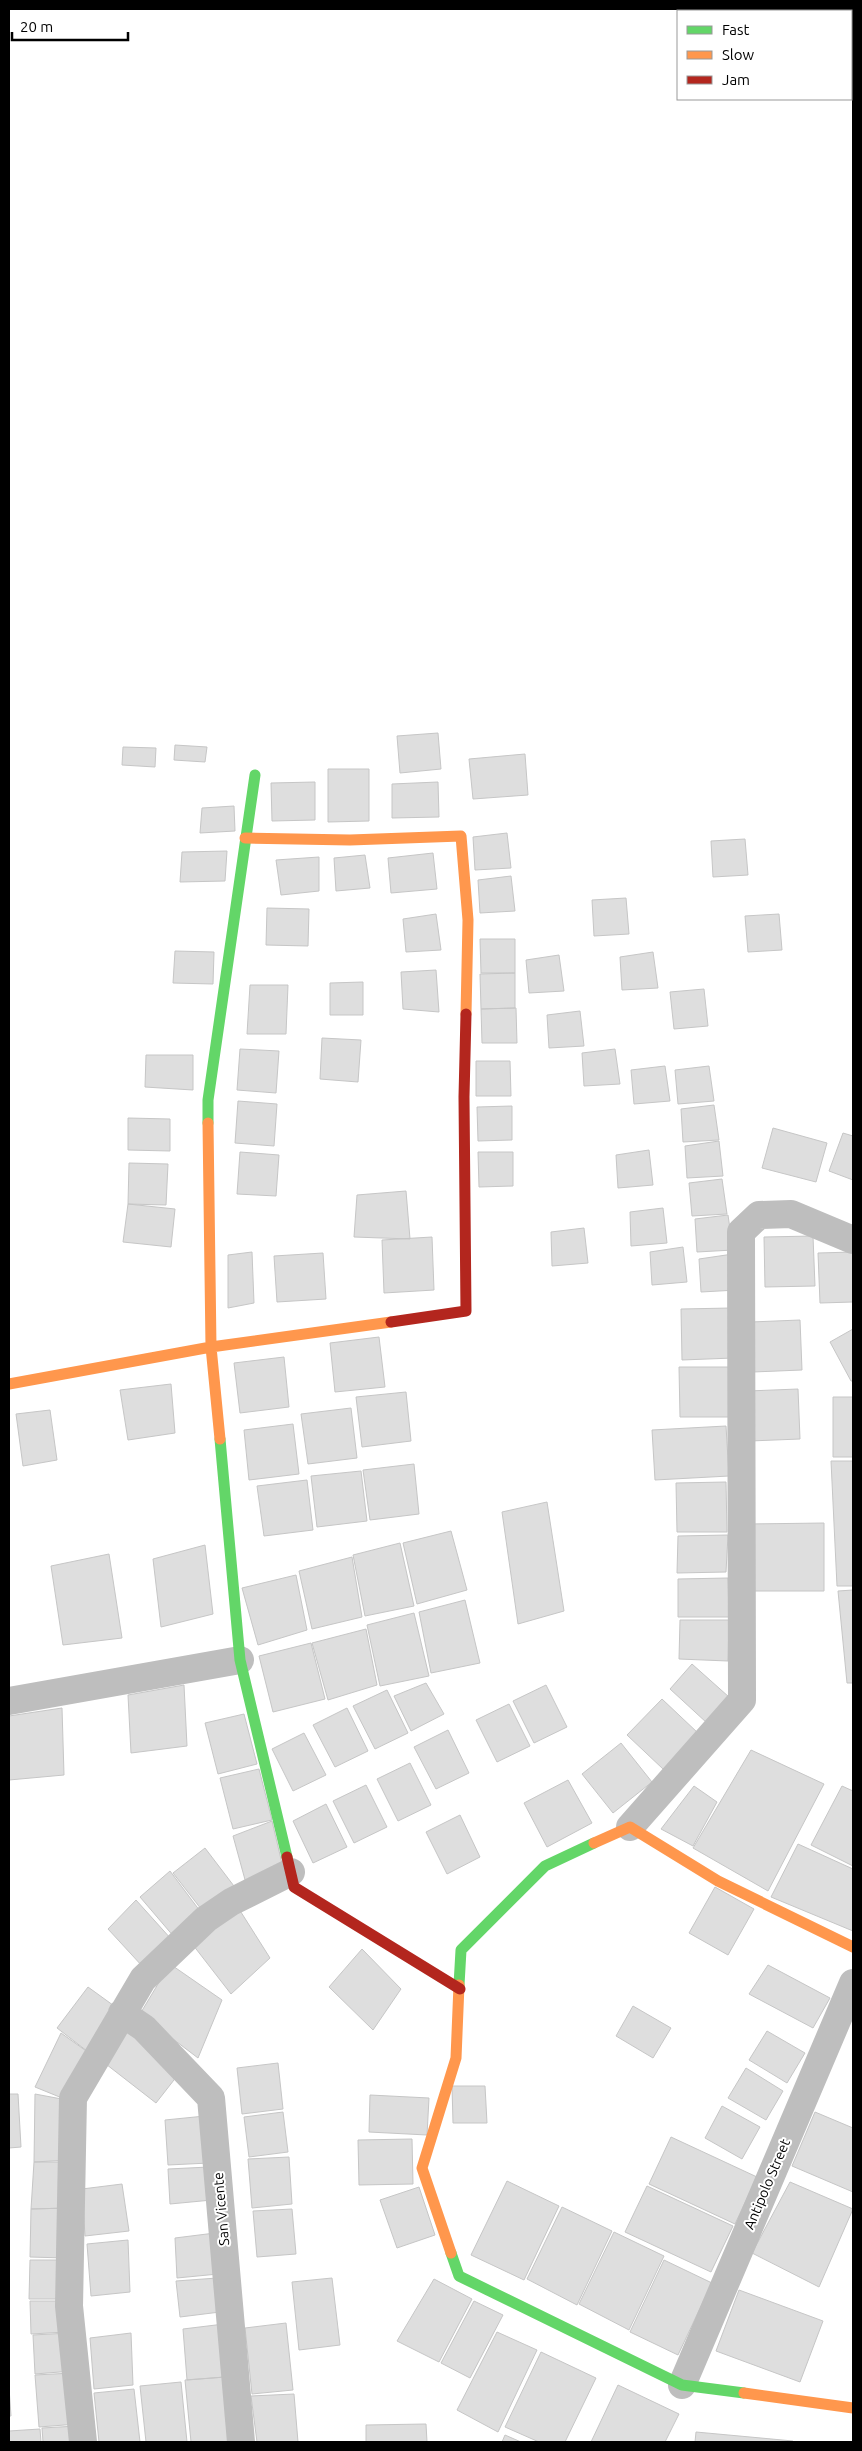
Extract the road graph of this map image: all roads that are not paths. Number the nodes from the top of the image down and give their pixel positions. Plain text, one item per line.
1 (255, 775) dead end
2 (246, 838) junction
3 (853, 1240) edge
4 (211, 1347) junction
5 (9, 1384) edge
6 (240, 1660) junction
7 (9, 1701) edge
8 (630, 1827) junction
9 (291, 1872) junction
10 (853, 1947) edge
11 (853, 1983) edge
12 (460, 1989) junction
13 (122, 2013) junction
14 (682, 2386) junction
15 (853, 2408) edge
16 (83, 2442) edge
17 (241, 2442) edge

1 - 2 street
2 - 4 street
2 - 4 street
3 - 8 street
4 - 5 street
4 - 6 street
6 - 7 street
6 - 9 street
8 - 10 street
8 - 12 street
9 - 12 street
9 - 13 street
11 - 14 street, Antipolo Street
12 - 14 street
13 - 16 street
13 - 17 street, San Vicente
14 - 15 street

